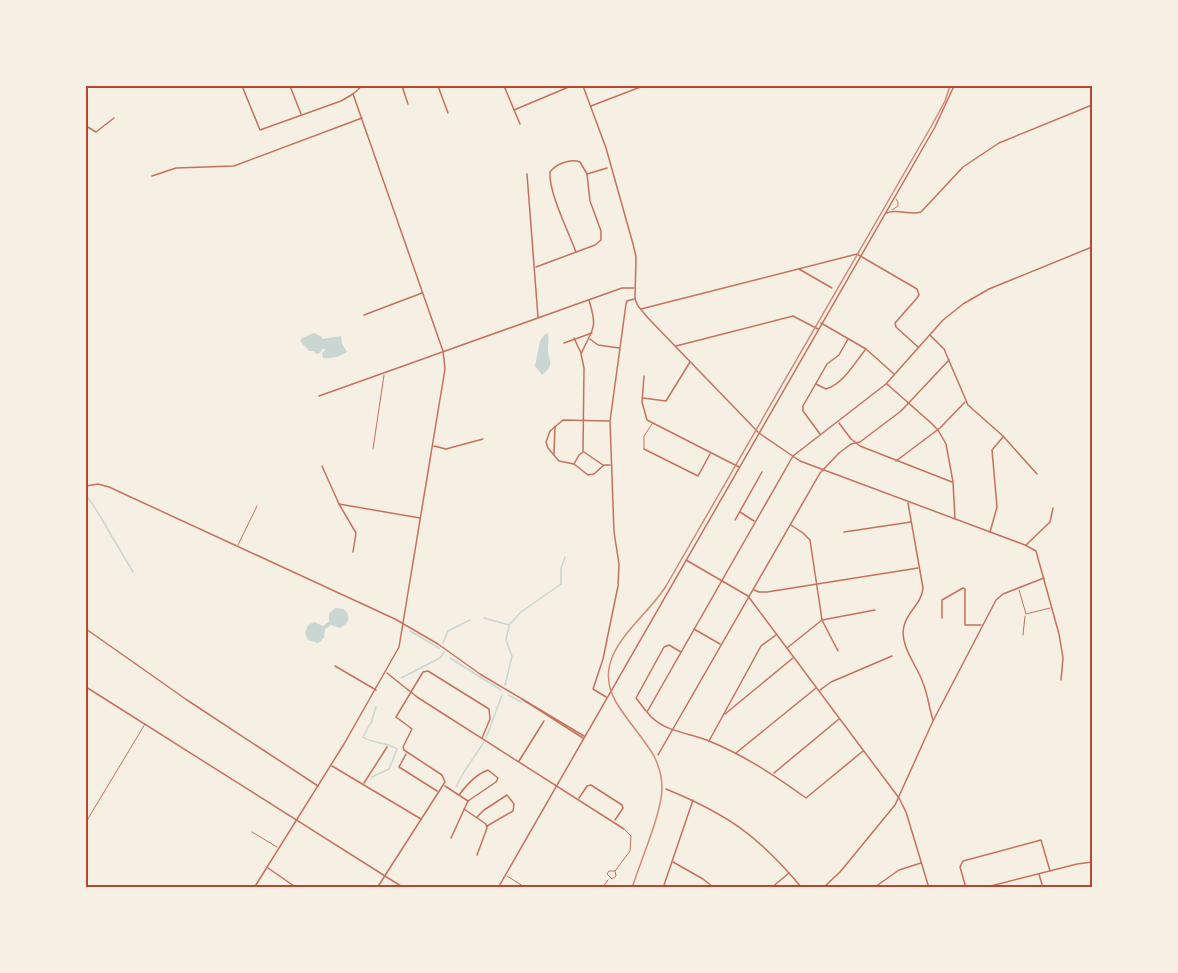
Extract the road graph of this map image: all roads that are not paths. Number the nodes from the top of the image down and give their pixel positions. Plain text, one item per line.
1 (242, 86) edge
2 (290, 86) edge
3 (362, 86) edge
4 (402, 86) edge
5 (438, 86) edge
6 (504, 86) edge
7 (571, 86) edge
8 (583, 86) edge
9 (643, 86) edge
10 (954, 86) edge
11 (353, 94) junction
12 (408, 104) dead end
13 (591, 106) junction
14 (1091, 106) edge
15 (514, 110) junction
16 (448, 113) dead end
17 (301, 114) junction
18 (114, 118) dead end
19 (362, 118) junction
20 (520, 124) dead end
21 (86, 126) edge
22 (607, 168) dead end
23 (527, 174) dead end
24 (587, 174) junction
25 (152, 176) dead end
26 (894, 198) junction
27 (892, 210) junction
28 (885, 213) junction
29 (1092, 247) edge
30 (576, 252) junction
31 (860, 256) junction
32 (534, 268) junction
33 (798, 269) junction
34 (634, 288) junction
35 (832, 288) dead end
36 (422, 292) junction
37 (634, 298) junction
38 (589, 300) junction
39 (640, 310) junction
40 (364, 315) dead end
41 (538, 317) junction
42 (821, 323) junction
43 (818, 329) junction
44 (592, 333) junction
45 (930, 335) junction
46 (574, 338) junction
47 (589, 339) junction
48 (848, 339) junction
49 (564, 343) dead end
50 (675, 346) junction
51 (619, 348) junction
52 (919, 348) junction
53 (866, 349) junction
54 (443, 351) junction
55 (581, 354) junction
56 (949, 360) junction
57 (691, 362) junction
58 (384, 373) junction
59 (895, 374) junction
60 (644, 376) dead end
61 (815, 384) junction
62 (886, 384) junction
63 (319, 396) dead end
64 (642, 398) junction
65 (966, 401) junction
66 (908, 403) junction
67 (583, 420) junction
68 (610, 421) junction
69 (838, 422) junction
70 (652, 424) junction
71 (555, 426) junction
72 (938, 430) junction
73 (759, 432) junction
74 (821, 435) junction
75 (1003, 436) junction
76 (483, 439) dead end
77 (856, 444) junction
78 (433, 446) junction
79 (373, 449) dead end
80 (644, 449) joint
81 (584, 452) junction
82 (711, 453) junction
83 (554, 455) junction
84 (793, 456) junction
85 (896, 461) junction
86 (574, 464) junction
87 (604, 465) junction
88 (610, 465) junction
89 (322, 466) dead end
90 (739, 467) junction
91 (823, 469) junction
92 (762, 472) dead end
93 (1037, 474) dead end
94 (953, 482) junction
95 (86, 486) edge
96 (908, 502) junction
97 (339, 504) junction
98 (256, 506) dead end
99 (1053, 508) dead end
100 (740, 512) junction
101 (421, 518) junction
102 (735, 520) dead end
103 (954, 520) junction
104 (756, 521) junction
105 (911, 522) junction
106 (791, 525) junction
107 (844, 532) dead end
108 (989, 533) junction
109 (238, 545) junction
110 (1025, 545) junction
111 (353, 552) dead end
112 (686, 559) junction
113 (920, 568) junction
114 (1045, 578) junction
115 (722, 580) junction
116 (817, 584) junction
117 (1018, 588) junction
118 (753, 590) junction
119 (748, 596) junction
120 (1052, 607) junction
121 (875, 610) dead end
122 (1026, 614) junction
123 (942, 618) dead end
124 (822, 620) junction
125 (404, 623) junction
126 (982, 625) junction
127 (86, 629) edge
128 (694, 629) junction
129 (777, 634) junction
130 (1023, 635) dead end
131 (721, 644) junction
132 (787, 648) junction
133 (838, 651) dead end
134 (681, 652) junction
135 (892, 656) dead end
136 (794, 657) junction
137 (335, 666) dead end
138 (386, 673) junction
139 (1061, 680) dead end
140 (86, 687) edge
141 (817, 687) junction
142 (376, 690) junction
143 (819, 690) junction
144 (411, 692) junction
145 (607, 698) junction
146 (647, 712) junction
147 (724, 714) junction
148 (839, 718) junction
149 (544, 721) dead end
150 (933, 721) junction
151 (145, 724) junction
152 (672, 729) junction
153 (584, 737) junction
154 (482, 738) junction
155 (709, 741) junction
156 (387, 747) dead end
157 (864, 750) junction
158 (407, 753) junction
159 (735, 753) junction
160 (658, 755) dead end
161 (519, 761) junction
162 (331, 766) junction
163 (773, 774) junction
164 (363, 784) junction
165 (444, 785) junction
166 (557, 785) junction
167 (318, 786) junction
168 (666, 789) dead end
169 (439, 792) junction
170 (459, 795) junction
171 (899, 798) junction
172 (579, 799) junction
173 (693, 799) junction
174 (468, 801) junction
175 (464, 809) junction
176 (477, 817) junction
177 (421, 819) junction
178 (296, 821) junction
179 (615, 821) junction
180 (86, 822) edge
181 (487, 826) junction
182 (624, 829) joint
183 (252, 832) dead end
184 (450, 838) dead end
185 (278, 848) junction
186 (477, 855) dead end
187 (672, 861) junction
188 (1092, 862) edge
189 (921, 863) junction
190 (267, 867) junction
191 (615, 871) junction
192 (1050, 871) junction
193 (789, 872) junction
194 (1039, 874) junction
195 (505, 875) junction
196 (385, 876) junction
197 (609, 878) junction
198 (875, 887) edge
199 (254, 888) edge
200 (297, 888) edge
201 (377, 888) edge
202 (404, 888) edge
203 (498, 888) edge
204 (526, 888) edge
205 (602, 888) edge
206 (663, 888) edge
207 (714, 888) edge
208 (771, 888) edge
209 (802, 888) edge
210 (823, 888) edge
211 (929, 888) edge
212 (966, 888) edge
213 (983, 888) edge
214 (1043, 888) edge

1 - 17 street
2 - 17 street
3 - 11 street
4 - 12 street
5 - 16 street
6 - 15 street
7 - 15 street
8 - 13 street
9 - 13 street
10 - 26 street
11 - 17 street
11 - 19 street
13 - 34 street
14 - 27 street
15 - 20 street
18 - 21 street
19 - 25 street
19 - 36 street
22 - 24 street
23 - 32 street
24 - 30 street
24 - 30 street
26 - 27 street
26 - 28 street
27 - 28 street
28 - 31 street
29 - 45 street
30 - 32 street
31 - 33 street
31 - 42 street
31 - 52 street
32 - 41 street
33 - 35 street
33 - 39 street
34 - 37 street
34 - 38 street
36 - 40 street
36 - 54 street
37 - 39 street
37 - 51 street
38 - 41 street
38 - 44 street
39 - 50 street
41 - 54 street
42 - 43 street
42 - 48 street
43 - 50 street
43 - 73 street
44 - 46 street
44 - 47 street
45 - 52 street
45 - 56 street
46 - 49 street
46 - 55 street
47 - 51 street
47 - 55 street
48 - 53 street
48 - 61 street
50 - 57 street
51 - 68 street
52 - 59 street
53 - 59 street
53 - 61 street
54 - 58 street
54 - 78 street
55 - 67 street
56 - 65 street
56 - 66 street
57 - 64 street
57 - 73 street
58 - 63 street
58 - 79 street
59 - 62 street
60 - 64 street
61 - 74 street
62 - 66 street
62 - 69 street
64 - 70 street
65 - 72 street
65 - 75 street
66 - 72 street
66 - 77 street
67 - 68 street
67 - 71 street
67 - 81 street
68 - 88 street
69 - 74 street
69 - 77 street
70 - 80 street
70 - 82 street
71 - 83 street
71 - 83 street
72 - 85 street
72 - 94 street
73 - 84 street
73 - 90 street
74 - 84 street
75 - 93 street
75 - 108 street
76 - 78 street
77 - 85 street
77 - 91 street
78 - 101 street
80 - 82 street
81 - 86 street
81 - 87 street
82 - 90 street
83 - 86 street
84 - 91 street
84 - 104 street
85 - 94 street
86 - 87 street
87 - 88 street
88 - 145 street
89 - 97 street
90 - 112 street
91 - 96 street
91 - 106 street
92 - 100 street
94 - 103 street
95 - 109 street
96 - 103 street
96 - 105 street
97 - 101 street
97 - 111 street
98 - 109 street
99 - 110 street
100 - 102 street
100 - 104 street
101 - 125 street
103 - 108 street
104 - 115 street
105 - 107 street
105 - 113 street
106 - 116 street
106 - 118 street
108 - 110 street
109 - 125 street
110 - 114 street
112 - 115 street
112 - 145 street
113 - 116 street
113 - 150 street
114 - 117 street
114 - 120 street
115 - 119 street
115 - 128 street
116 - 118 street
116 - 124 street
117 - 122 street
117 - 126 street
118 - 119 street
119 - 129 street
119 - 131 street
120 - 122 street
120 - 139 street
121 - 124 street
122 - 130 street
123 - 126 street
124 - 132 street
124 - 133 street
125 - 138 street
125 - 153 street
126 - 150 street
127 - 167 street
128 - 131 street
128 - 134 street
129 - 132 street
129 - 147 street
131 - 152 street
132 - 136 street
134 - 146 street
134 - 146 street
135 - 143 street
136 - 141 street
136 - 147 street
137 - 142 street
138 - 142 street
138 - 144 street
140 - 151 street
141 - 143 street
141 - 159 street
142 - 162 street
143 - 148 street
144 - 154 street
144 - 154 street
144 - 158 street
145 - 153 street
146 - 152 street
147 - 155 street
148 - 157 street
148 - 163 street
149 - 161 street
150 - 171 street
151 - 178 street
151 - 180 street
152 - 155 street
152 - 160 street
153 - 166 street
154 - 161 street
155 - 159 street
156 - 164 street
157 - 163 street
157 - 171 street
158 - 165 street
158 - 169 street
159 - 163 street
161 - 166 street
162 - 164 street
162 - 167 street
164 - 177 street
165 - 169 street
165 - 170 street
166 - 172 street
166 - 195 street
167 - 178 street
168 - 173 street
169 - 177 street
170 - 174 street
170 - 174 street
171 - 189 street
171 - 210 street
172 - 179 street
172 - 179 street
173 - 187 street
173 - 193 street
174 - 175 street
175 - 176 street
175 - 184 street
176 - 181 street
176 - 181 street
177 - 196 street
178 - 185 street
178 - 196 street
179 - 182 street
181 - 186 street
182 - 191 street
183 - 185 street
185 - 190 street
187 - 206 street
187 - 207 street
188 - 192 street
189 - 198 street
189 - 211 street
190 - 199 street
190 - 200 street
191 - 197 street
191 - 197 street
192 - 194 street
192 - 212 street
193 - 208 street
193 - 209 street
194 - 213 street
194 - 214 street
195 - 203 street
195 - 204 street
196 - 201 street
196 - 202 street
197 - 205 street

